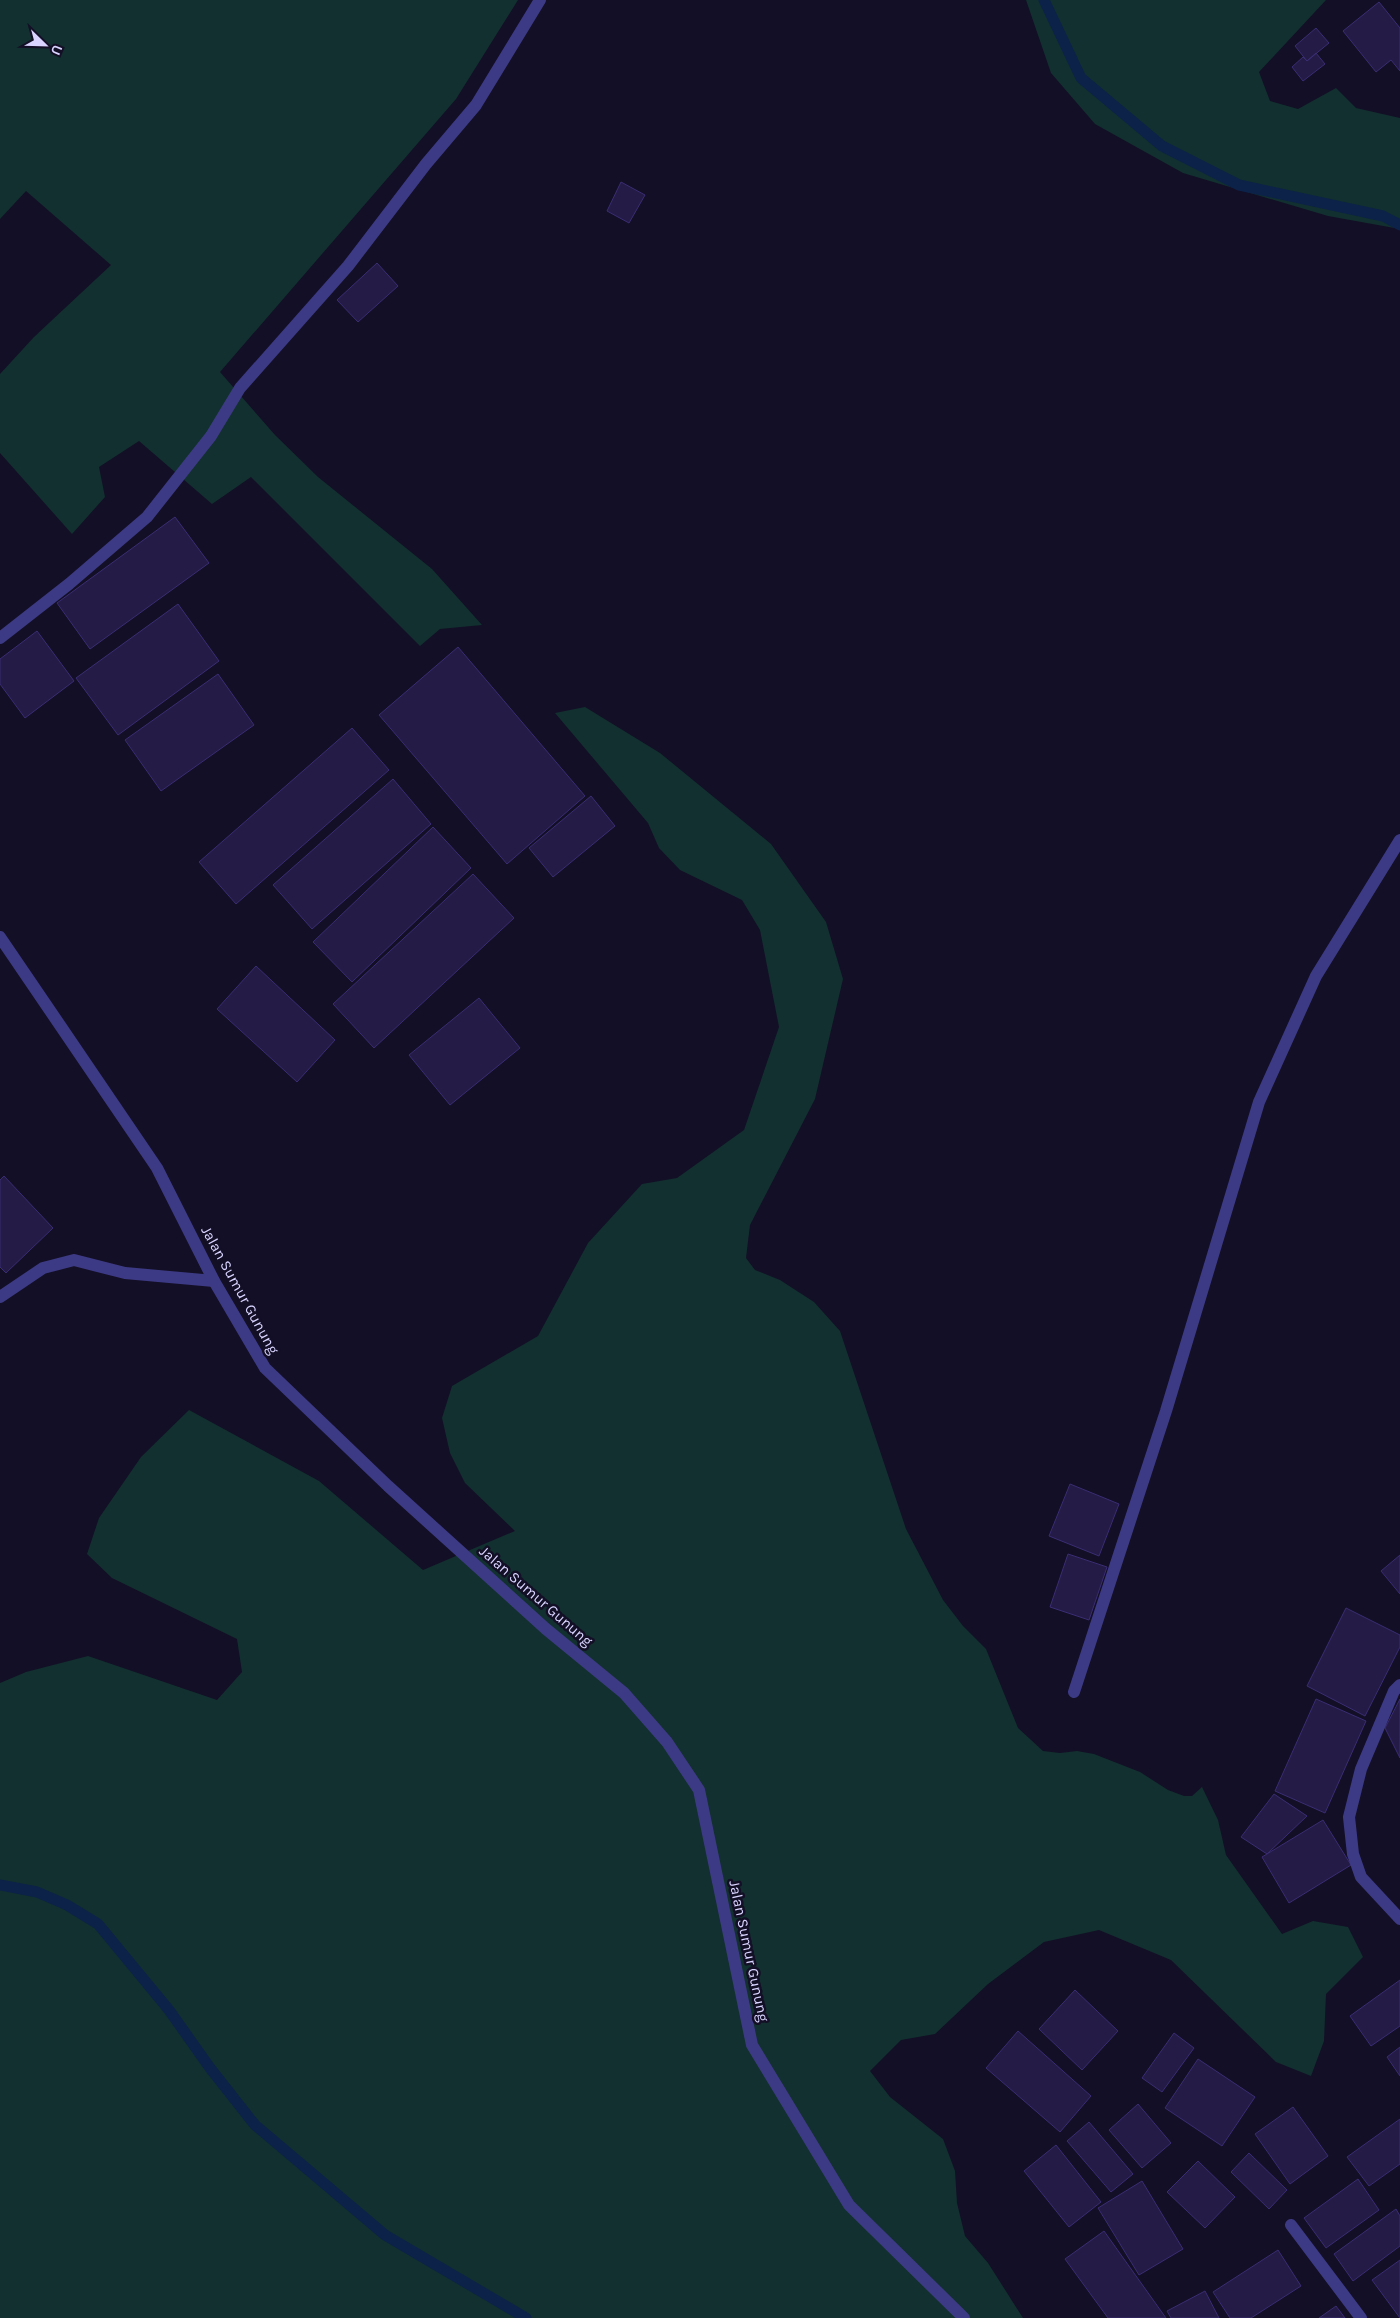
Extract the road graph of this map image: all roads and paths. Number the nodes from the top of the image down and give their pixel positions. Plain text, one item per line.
1 (540, 0) edge
2 (0, 638) edge
3 (1400, 840) edge
4 (0, 937) edge
5 (214, 1281) junction
6 (0, 1297) edge
7 (1400, 1685) edge
8 (1074, 1692) dead end
9 (1400, 1919) edge
10 (1291, 2225) dead end
11 (964, 2318) edge
12 (1361, 2318) edge

1 - 2 street
3 - 8 street
4 - 5 street, Jalan Sumur Gunung
5 - 6 street
5 - 11 street, Jalan Sumur Gunung
7 - 9 street
10 - 12 street

